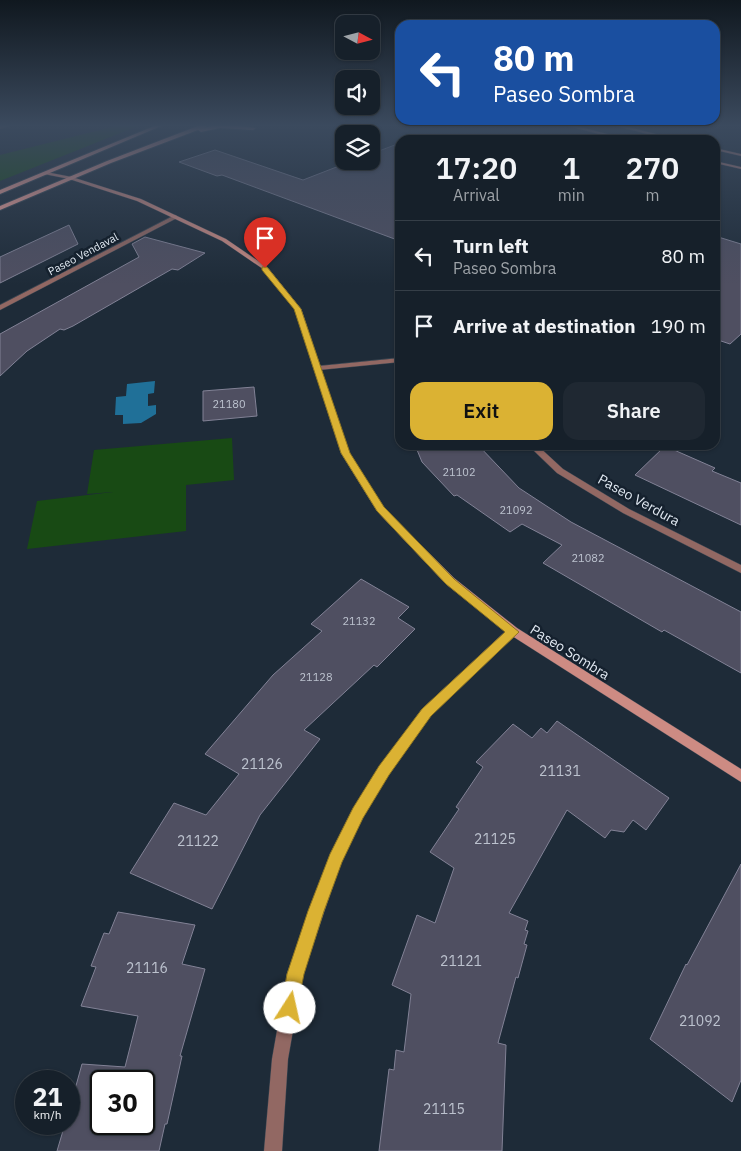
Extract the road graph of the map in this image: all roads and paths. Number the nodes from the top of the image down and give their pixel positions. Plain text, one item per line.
1 (35, 178) edge
2 (70, 178) joint
3 (0, 192) edge
4 (0, 208) edge
5 (175, 217) junction
6 (0, 308) edge
7 (395, 360) edge
8 (318, 368) junction
9 (537, 450) edge
10 (741, 569) edge
11 (513, 632) junction
12 (741, 776) edge
13 (273, 1151) edge

1 - 3 main road
2 - 4 main road
2 - 5 street, Paseo Sombra
5 - 6 street, Paseo Vendaval
5 - 8 street, Paseo Sombra
7 - 8 street
8 - 11 street, Paseo Sombra
9 - 10 street, Paseo Verdura
11 - 12 street, Paseo Sombra
11 - 13 street

